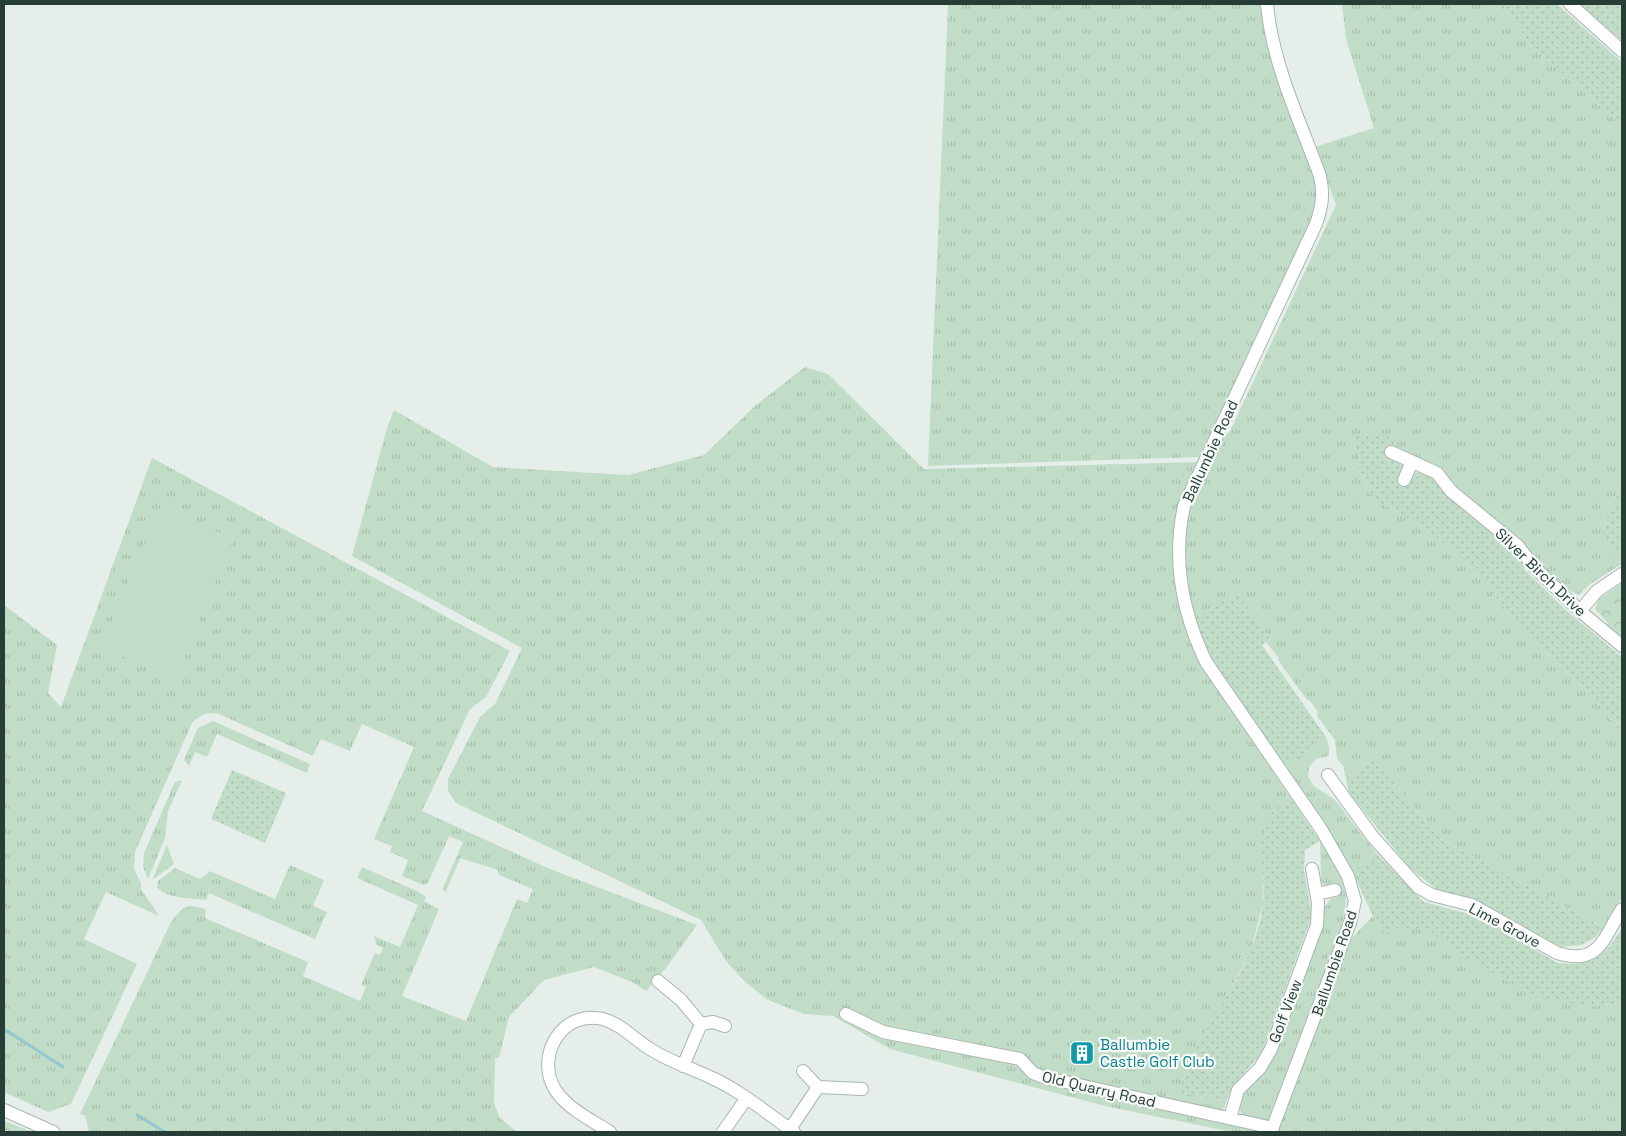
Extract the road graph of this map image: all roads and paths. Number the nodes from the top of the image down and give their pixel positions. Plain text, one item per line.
1 (1267, 4) edge
2 (1570, 4) edge
3 (1622, 51) edge
4 (1391, 452) dead end
5 (1412, 462) junction
6 (1404, 480) dead end
7 (1622, 574) edge
8 (1580, 611) junction
9 (1622, 646) edge
10 (1328, 775) dead end
11 (1312, 869) dead end
12 (1335, 890) dead end
13 (1317, 894) junction
14 (1622, 909) edge
15 (658, 981) dead end
16 (846, 1014) dead end
17 (701, 1024) junction
18 (725, 1026) dead end
19 (683, 1066) junction
20 (803, 1071) dead end
21 (818, 1087) junction
22 (862, 1089) dead end
23 (746, 1099) junction
24 (4, 1110) edge
25 (1230, 1118) junction
26 (1272, 1130) edge
27 (792, 1131) edge
28 (53, 1132) edge
29 (610, 1132) edge
30 (723, 1132) edge

1 - 26 street, Ballumbie Road
2 - 3 street
4 - 5 street, Silver Birch Drive
5 - 6 street
5 - 8 street, Silver Birch Drive
7 - 8 street
8 - 9 street, Silver Birch Drive
10 - 14 street, Lime Grove
11 - 13 street, Golf View
12 - 13 street
13 - 25 street, Golf View
15 - 17 street
16 - 25 street, Old Quarry Road
17 - 18 street
17 - 19 street
19 - 23 street
19 - 29 street
20 - 21 street
21 - 22 street
21 - 27 street
23 - 27 street
23 - 30 street
24 - 28 street
25 - 26 street, Old Quarry Road

